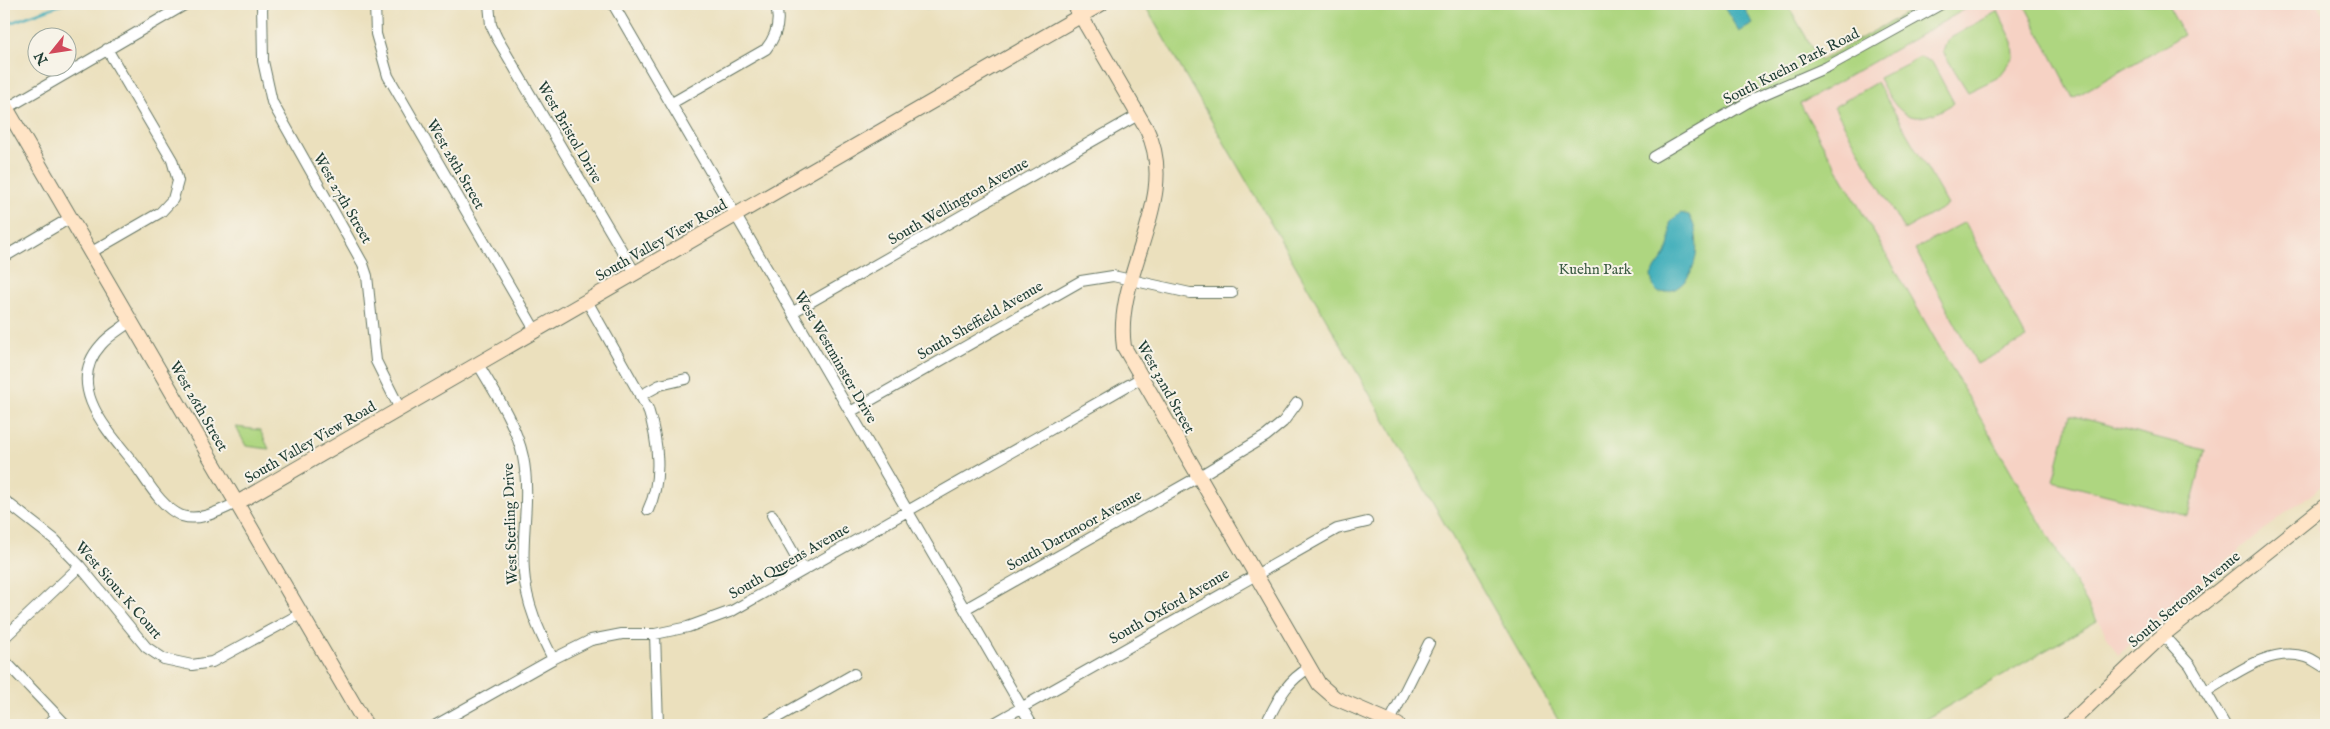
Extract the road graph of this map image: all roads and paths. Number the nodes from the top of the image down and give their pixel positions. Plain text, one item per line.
1 (186, 4) edge
2 (262, 4) edge
3 (375, 4) edge
4 (489, 4) edge
5 (613, 4) edge
6 (775, 4) edge
7 (1101, 4) edge
8 (1941, 4) edge
9 (1077, 9) edge
10 (107, 49) junction
11 (672, 103) junction
12 (5, 107) edge
13 (1138, 115) junction
14 (1654, 156) dead end
15 (736, 214) junction
16 (70, 218) junction
17 (90, 253) junction
18 (4, 257) edge
19 (635, 273) junction
20 (1130, 280) junction
21 (1232, 293) dead end
22 (587, 301) junction
23 (793, 312) junction
24 (131, 321) junction
25 (535, 330) junction
26 (478, 364) junction
27 (1141, 378) junction
28 (686, 379) dead end
29 (640, 396) junction
30 (1297, 403) dead end
31 (400, 408) junction
32 (850, 412) junction
33 (1198, 477) junction
34 (4, 500) edge
35 (236, 503) junction
36 (2326, 504) edge
37 (648, 510) dead end
38 (907, 511) junction
39 (772, 515) dead end
40 (1367, 522) dead end
41 (80, 566) junction
42 (803, 570) junction
43 (1255, 574) junction
44 (965, 609) junction
45 (302, 613) junction
46 (655, 634) junction
47 (2163, 635) junction
48 (4, 638) edge
49 (1429, 643) dead end
50 (553, 659) junction
51 (4, 660) edge
52 (1309, 668) junction
53 (2326, 668) edge
54 (854, 674) dead end
55 (2206, 692) junction
56 (1022, 707) junction
57 (56, 716) junction
58 (1392, 724) edge
59 (47, 725) edge
60 (66, 725) edge
61 (364, 725) edge
62 (436, 725) edge
63 (658, 725) edge
64 (764, 725) edge
65 (991, 725) edge
66 (1032, 725) edge
67 (1265, 725) edge
68 (2068, 725) edge
69 (2225, 725) edge

1 - 10 street
2 - 31 street, West 27th Street
3 - 25 street, West 28th Street
4 - 19 street, West Bristol Drive
5 - 11 street, West Westminster Drive
6 - 11 street
7 - 9 street, South Valley View Road
8 - 14 street, South Kuehn Park Road
9 - 13 street, West 32nd Street
9 - 15 street, South Valley View Road
10 - 12 street
10 - 17 street
11 - 15 street, West Westminster Drive
12 - 16 street, West 26th Street
13 - 20 street, West 32nd Street
13 - 23 street, South Wellington Avenue
15 - 19 street, South Valley View Road
15 - 23 street, West Westminster Drive
16 - 17 street, West 26th Street
16 - 18 street
17 - 24 street, West 26th Street
19 - 22 street, South Valley View Road
20 - 21 street, South Sheffield Avenue
20 - 27 street, West 32nd Street
20 - 32 street, South Sheffield Avenue
22 - 25 street, South Valley View Road
22 - 29 street
23 - 32 street, West Westminster Drive
24 - 35 street, West 26th Street
24 - 35 street
25 - 26 street, South Valley View Road
26 - 31 street, South Valley View Road
26 - 50 street, West Sterling Drive
27 - 33 street, West 32nd Street
27 - 38 street, South Queens Avenue
28 - 29 street
29 - 37 street
30 - 33 street, South Dartmoor Avenue
31 - 35 street, South Valley View Road
32 - 38 street, West Westminster Drive
33 - 43 street, West 32nd Street
33 - 44 street, South Dartmoor Avenue
34 - 41 street, West Sioux K Court
35 - 45 street, West 26th Street
36 - 47 street, South Sertoma Avenue
38 - 42 street, South Queens Avenue
38 - 44 street, West Westminster Drive
39 - 42 street
40 - 43 street, South Oxford Avenue
41 - 45 street, West Sioux K Court
41 - 48 street
42 - 46 street, South Queens Avenue
43 - 52 street, West 32nd Street
43 - 56 street, South Oxford Avenue
44 - 56 street, West Westminster Drive
45 - 61 street, West 26th Street
46 - 50 street, South Queens Avenue
46 - 63 street
47 - 55 street
47 - 68 street, South Sertoma Avenue
49 - 58 street
50 - 62 street, South Queens Avenue
51 - 57 street
52 - 58 street, West 32nd Street
52 - 67 street
53 - 55 street
54 - 64 street
55 - 69 street
56 - 65 street, South Oxford Avenue
56 - 66 street, West Westminster Drive
57 - 59 street
57 - 60 street

